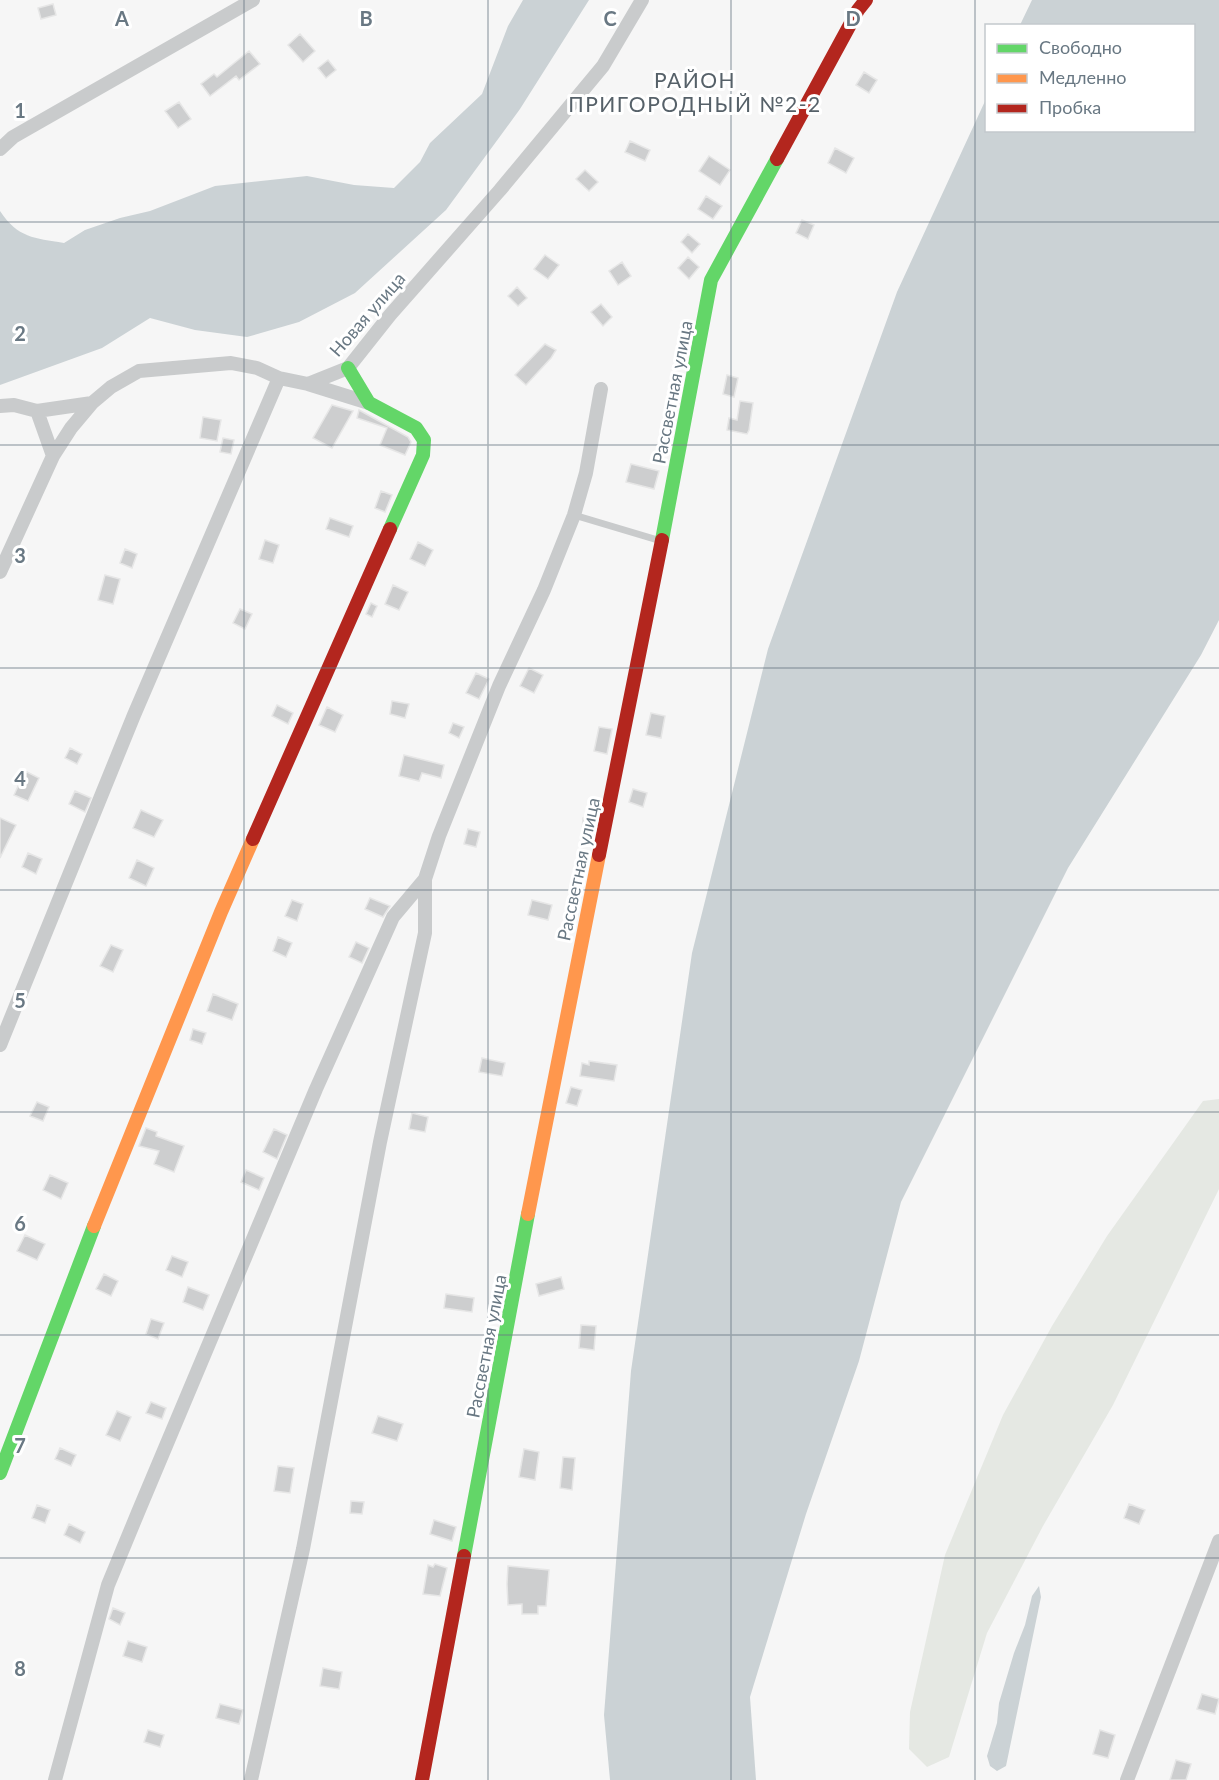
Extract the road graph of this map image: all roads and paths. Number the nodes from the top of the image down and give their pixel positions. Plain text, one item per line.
1 (254, 0) edge
2 (642, 0) edge
3 (867, 0) edge
4 (0, 149) edge
5 (348, 368) junction
6 (279, 378) junction
7 (308, 384) junction
8 (601, 389) dead end
9 (92, 403) junction
10 (369, 403) junction
11 (0, 406) edge
12 (37, 411) junction
13 (53, 456) junction
14 (574, 514) junction
15 (662, 541) junction
16 (0, 572) edge
17 (425, 879) junction
18 (0, 1045) edge
19 (0, 1473) edge
20 (1219, 1541) edge
21 (55, 1780) edge
22 (251, 1780) edge
23 (422, 1780) edge
24 (1127, 1780) edge

1 - 4 street
2 - 5 street, Новая улица
3 - 15 street, Рассветная улица
5 - 7 street, Новая улица
5 - 10 street
6 - 7 street
6 - 9 street
6 - 18 street
7 - 10 street
8 - 14 street
9 - 12 street
9 - 13 street
10 - 19 street
11 - 12 street
12 - 13 street
13 - 16 street
14 - 15 lane
14 - 17 street
15 - 23 street, Рассветная улица
17 - 21 street
17 - 22 street
20 - 24 street

